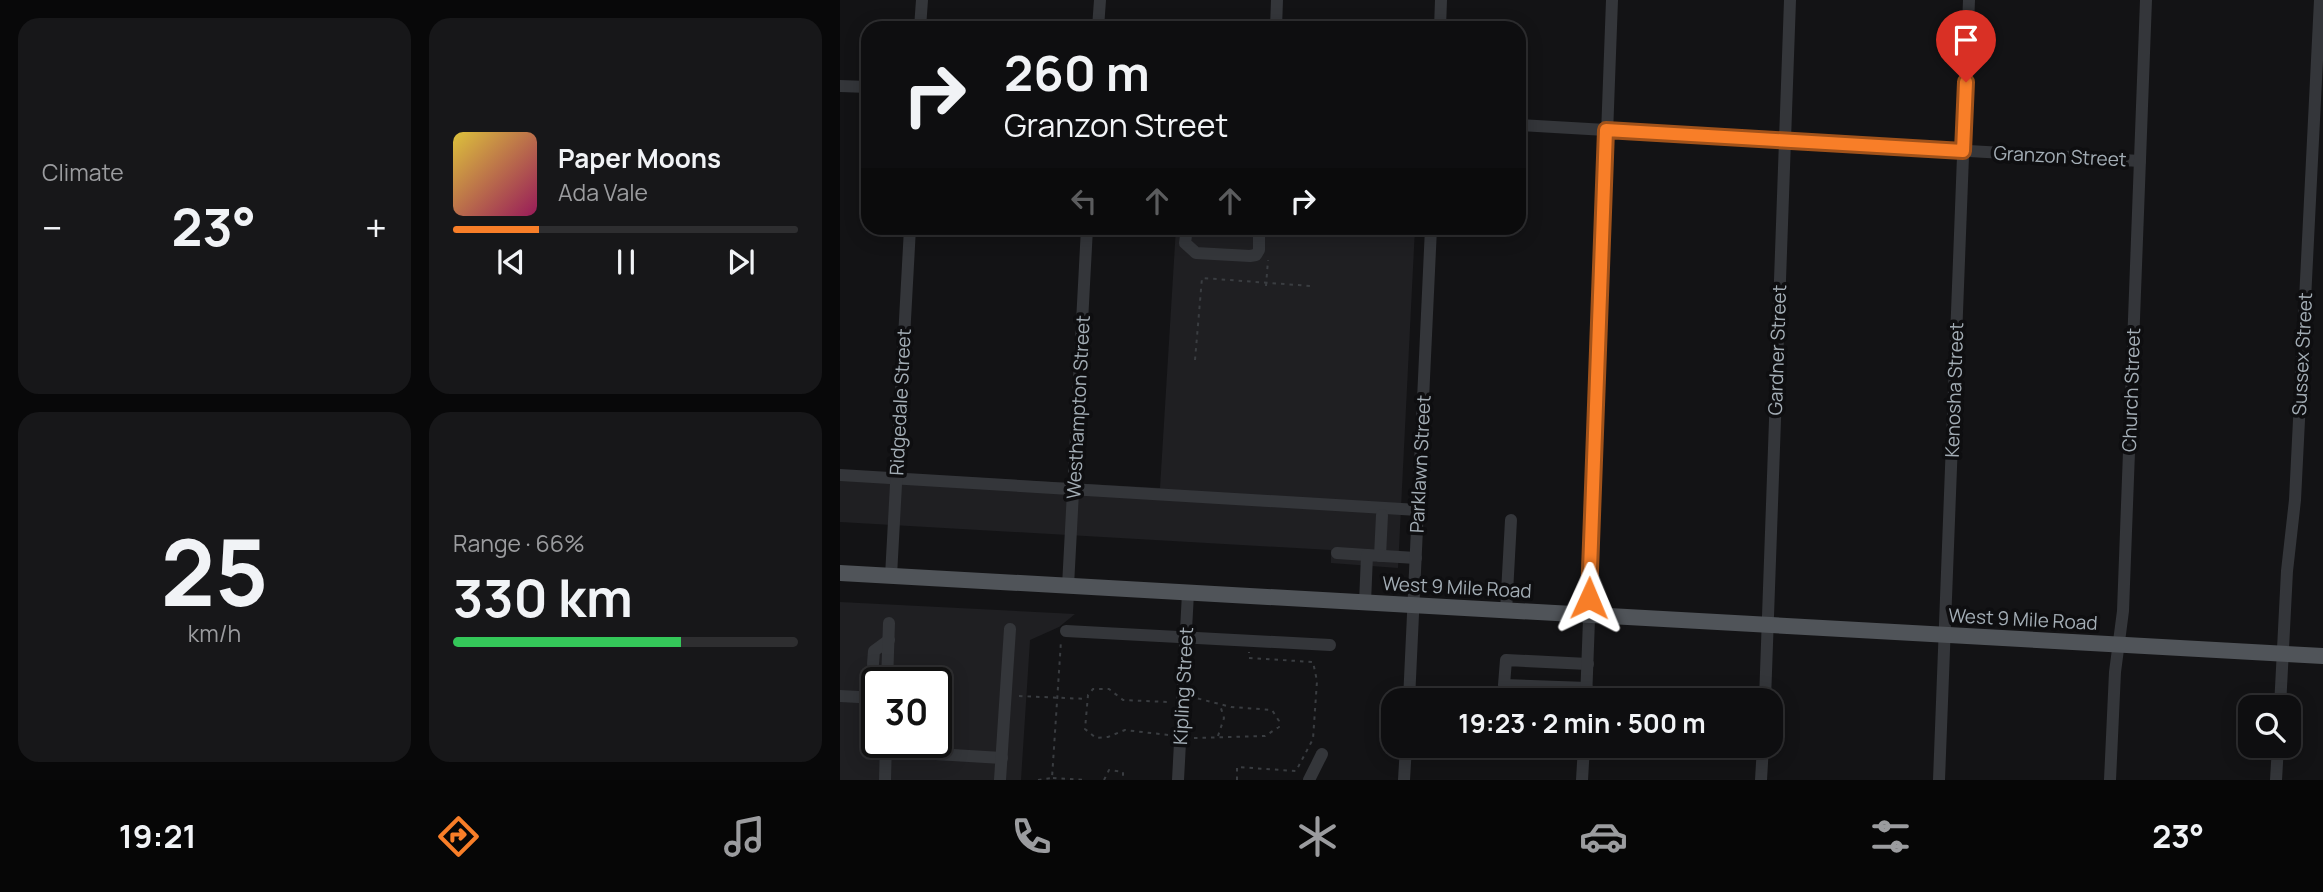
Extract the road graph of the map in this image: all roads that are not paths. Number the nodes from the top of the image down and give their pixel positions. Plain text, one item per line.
1 (922, 0) edge
2 (1100, 0) edge
3 (1277, 0) edge
4 (1441, 0) edge
5 (1612, 0) edge
6 (1790, 0) edge
7 (1969, 0) edge
8 (2146, 0) edge
9 (2319, 0) edge
10 (920, 21) edge
11 (1098, 21) edge
12 (1276, 21) edge
13 (1440, 21) edge
14 (840, 86) edge
15 (861, 87) edge
16 (1526, 125) edge
17 (1606, 130) junction
18 (1785, 141) junction
19 (1963, 151) junction
20 (2140, 161) junction
21 (910, 235) edge
22 (1087, 235) edge
23 (1186, 235) edge
24 (1259, 235) edge
25 (1431, 235) edge
26 (840, 475) edge
27 (896, 479) junction
28 (1074, 489) junction
29 (1418, 510) junction
30 (1382, 515) dead end
31 (1511, 520) dead end
32 (1337, 553) dead end
33 (1374, 555) junction
34 (1416, 558) junction
35 (840, 573) edge
36 (891, 576) junction
37 (1068, 586) junction
38 (1188, 593) junction
39 (1365, 603) junction
40 (1414, 605) junction
41 (1506, 611) junction
42 (1589, 615) junction
43 (889, 623) dead end
44 (1766, 625) junction
45 (1010, 629) dead end
46 (1066, 631) road end
47 (1944, 635) junction
48 (1186, 638) junction
49 (889, 640) junction
50 (1330, 645) dead end
51 (2117, 645) junction
52 (2282, 654) junction
53 (2323, 656) edge
54 (1588, 664) junction
55 (874, 667) edge
56 (888, 667) edge
57 (1410, 688) edge
58 (1572, 688) edge
59 (1587, 688) edge
60 (1765, 688) edge
61 (2280, 695) edge
62 (840, 696) edge
63 (861, 697) edge
64 (952, 753) edge
65 (1322, 754) dead end
66 (886, 758) edge
67 (1002, 758) junction
68 (1405, 758) edge
69 (1583, 758) edge
70 (1762, 758) edge
71 (2277, 758) edge
72 (885, 780) edge
73 (1000, 780) edge
74 (1178, 780) edge
75 (1308, 780) edge
76 (1404, 780) edge
77 (1582, 780) edge
78 (1761, 780) edge
79 (1939, 780) edge
80 (2110, 780) edge
81 (2276, 780) edge

1 - 10 street
2 - 11 street
3 - 12 street
4 - 13 street
5 - 17 street
6 - 18 street, Gardner Street
7 - 19 street, Kenosha Street
8 - 20 street, Church Street
9 - 52 street, Sussex Street
14 - 15 street
16 - 17 street, Granzon Street
17 - 18 street, Granzon Street
17 - 42 street
18 - 19 street, Granzon Street
18 - 44 street, Gardner Street
19 - 20 street, Granzon Street
19 - 47 street, Kenosha Street
20 - 51 street, Church Street
21 - 27 street, Ridgedale Street
22 - 28 street, Westhampton Street
23 - 24 street
25 - 29 street, Parklawn Street
26 - 27 street
27 - 28 street
27 - 36 street, Ridgedale Street
28 - 29 street
28 - 37 street, Westhampton Street
29 - 34 street, Parklawn Street
30 - 33 street
31 - 41 street
32 - 33 street
33 - 34 street
33 - 39 street
34 - 40 street, Parklawn Street
35 - 36 main road, West 9 Mile Road
36 - 37 main road, West 9 Mile Road
37 - 38 main road, West 9 Mile Road
38 - 39 main road, West 9 Mile Road
38 - 48 street, Kipling Street
39 - 40 main road, West 9 Mile Road
40 - 41 main road, West 9 Mile Road
40 - 57 street, Parklawn Street
41 - 42 main road, West 9 Mile Road
42 - 44 main road, West 9 Mile Road
42 - 54 street
43 - 49 street
44 - 47 main road, West 9 Mile Road
44 - 60 street, Gardner Street
45 - 67 street
46 - 48 street
47 - 51 main road, West 9 Mile Road
47 - 79 street, Kenosha Street
48 - 50 street
48 - 74 street, Kipling Street
49 - 55 street
49 - 56 street
51 - 52 main road, West 9 Mile Road
51 - 80 street, Church Street
52 - 53 main road, West 9 Mile Road
52 - 61 street, Sussex Street
54 - 58 street
54 - 59 street
62 - 63 street
64 - 67 street
65 - 75 street
66 - 72 street
67 - 73 street
68 - 76 street
69 - 77 street
70 - 78 street
71 - 81 street

